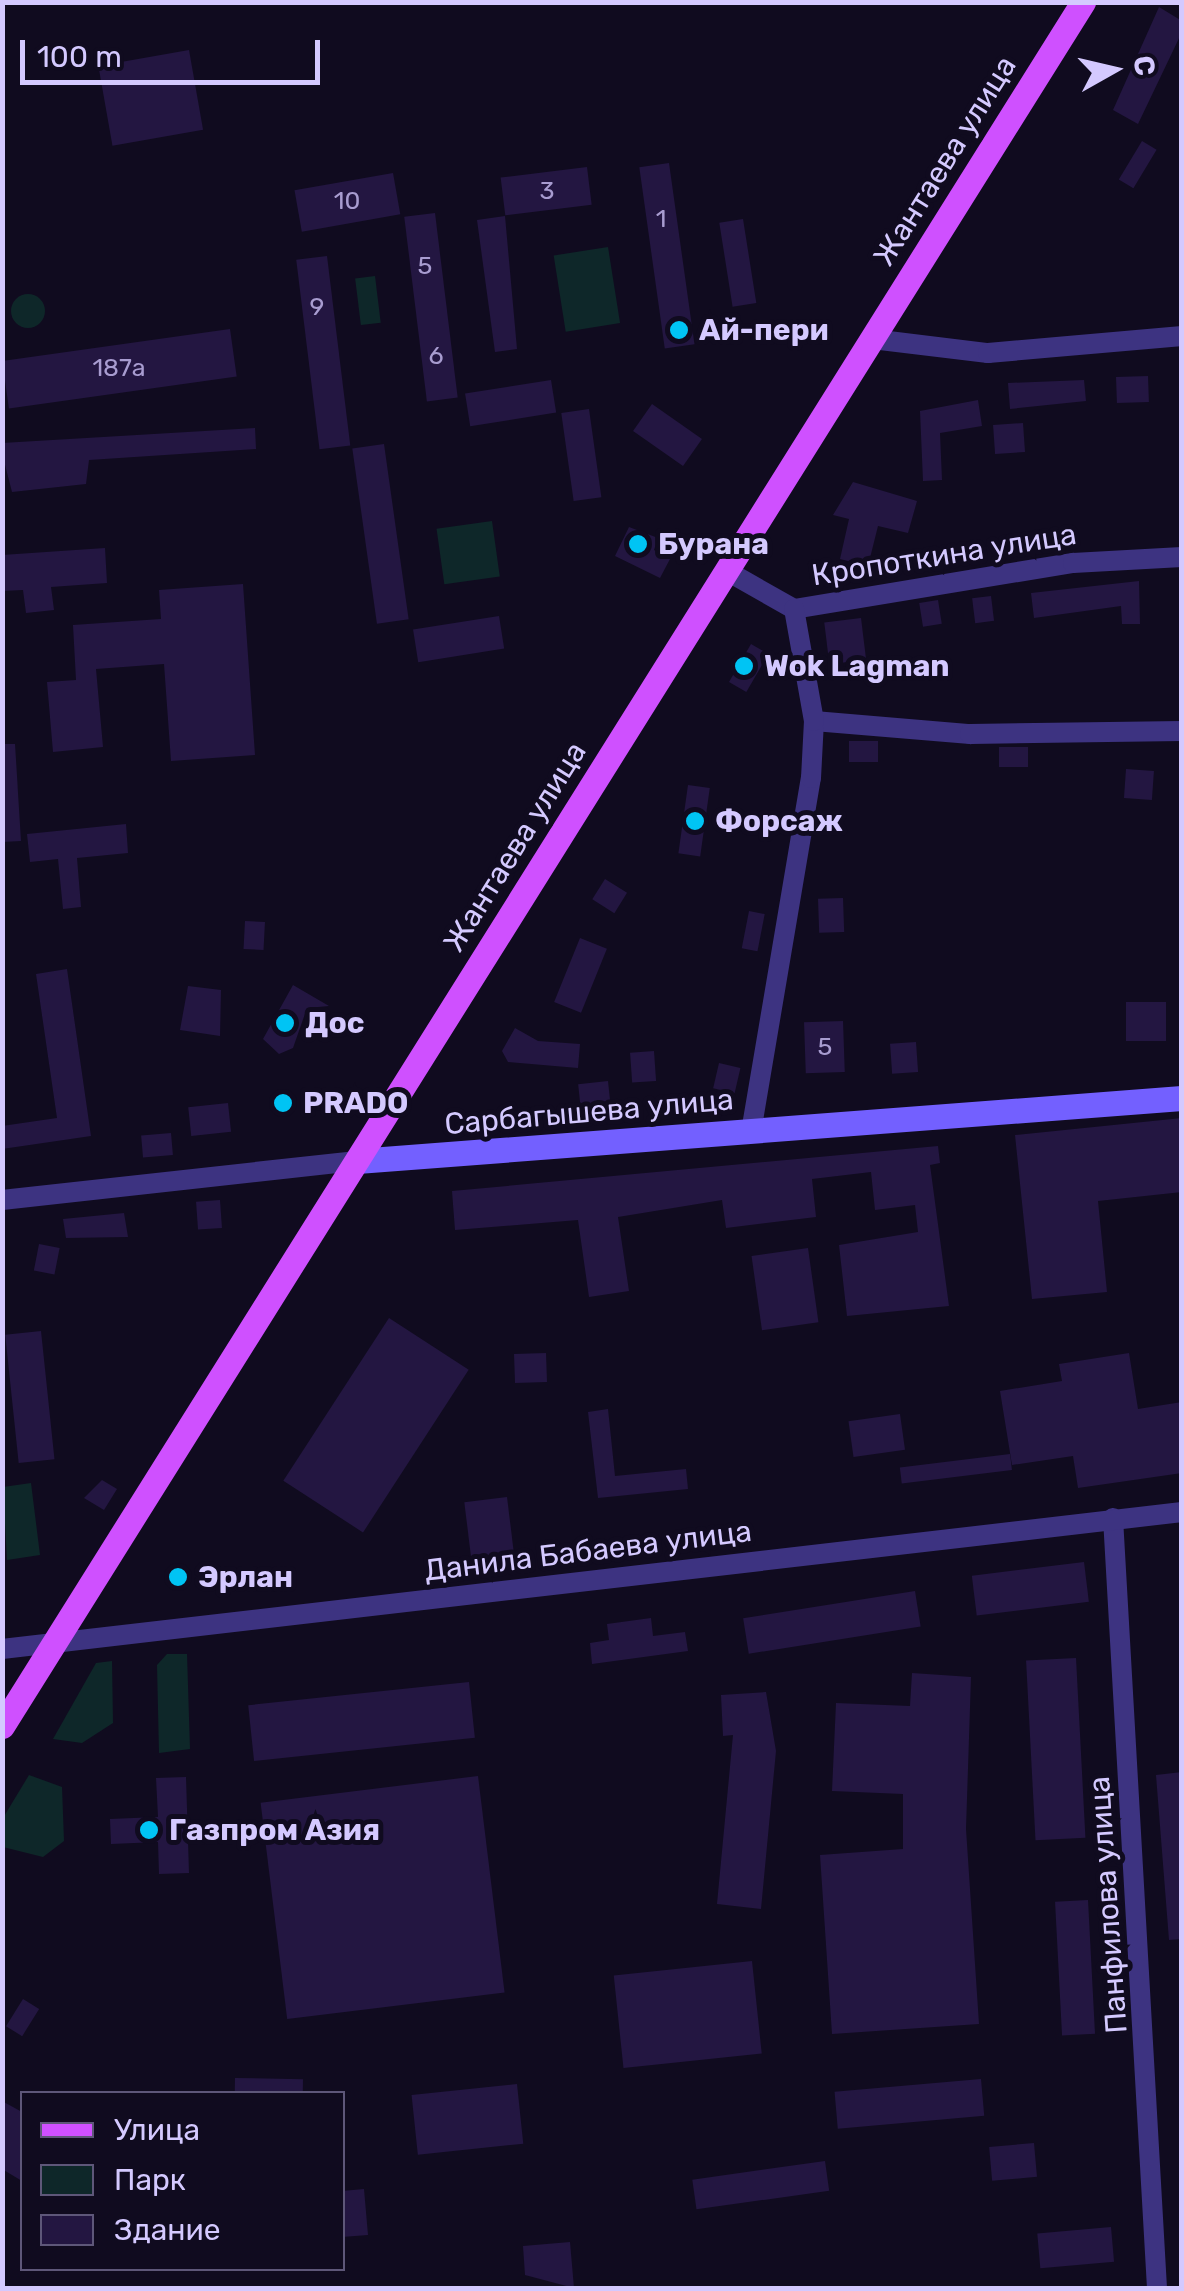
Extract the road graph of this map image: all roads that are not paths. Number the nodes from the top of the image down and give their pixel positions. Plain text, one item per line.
1 (1083, 2) edge
2 (1182, 336) edge
3 (872, 340) junction
4 (1182, 557) edge
5 (727, 570) junction
6 (794, 609) junction
7 (814, 721) junction
8 (1182, 731) edge
9 (1182, 1098) edge
10 (751, 1132) junction
11 (356, 1161) junction
12 (2, 1200) edge
13 (1182, 1512) edge
14 (1113, 1518) junction
15 (56, 1640) junction
16 (2, 1649) edge
17 (2, 1726) edge
18 (1157, 2288) edge

1 - 3 main road, Жантаева улица
2 - 3 street
3 - 5 main road, Жантаева улица
4 - 6 street, Кропоткина улица
5 - 6 street, Кропоткина улица
5 - 11 main road, Жантаева улица
6 - 7 street
7 - 8 street
7 - 10 street
9 - 10 street, Сарбагышева улица
10 - 11 street, Сарбагышева улица
11 - 12 street, Сарбагышева улица
11 - 15 main road, Жантаева улица
13 - 14 street, Данила Бабаева улица
14 - 15 street, Данила Бабаева улица
14 - 18 street, Панфилова улица
15 - 16 street, Данила Бабаева улица
15 - 17 main road, Жантаева улица

